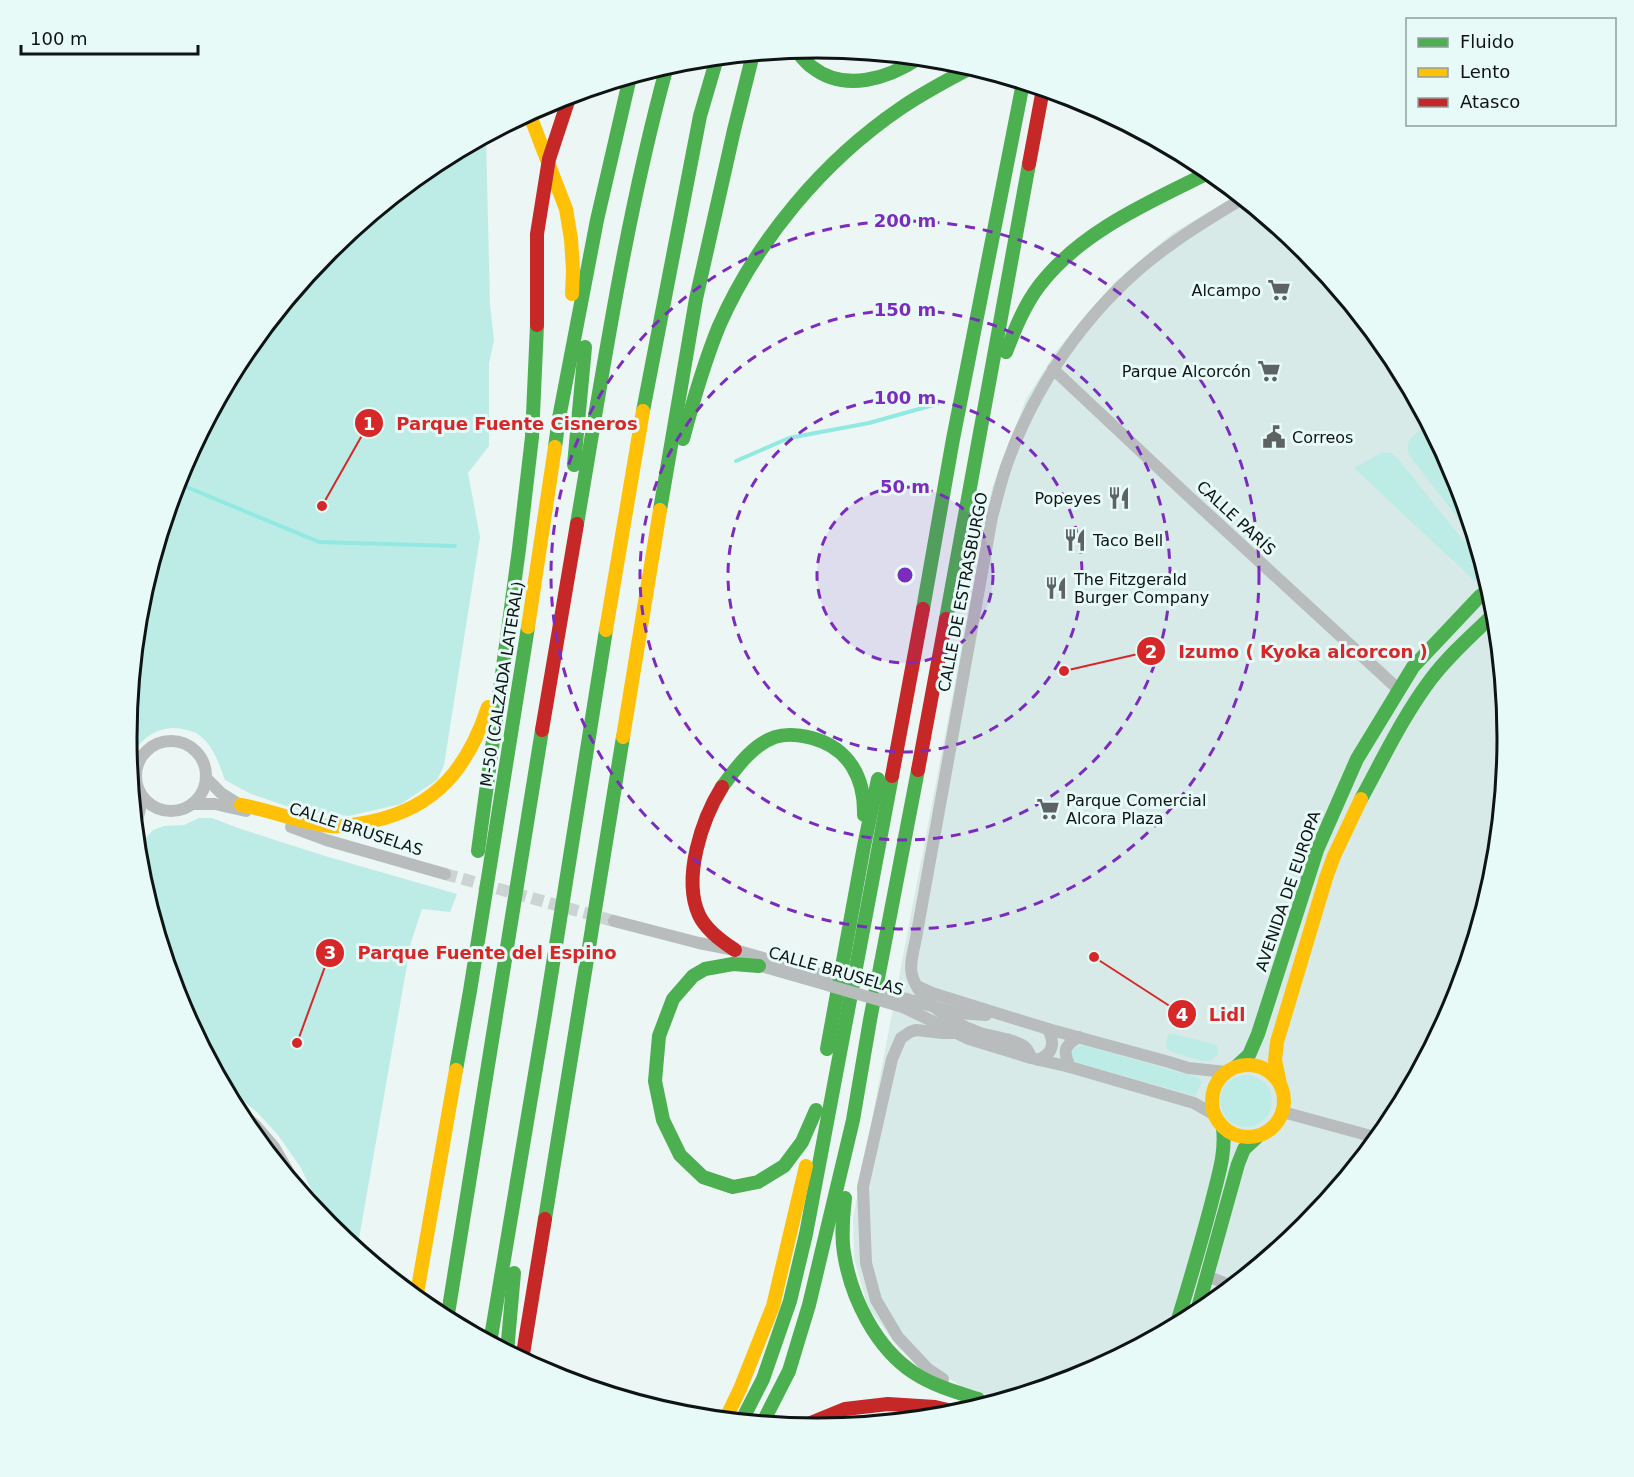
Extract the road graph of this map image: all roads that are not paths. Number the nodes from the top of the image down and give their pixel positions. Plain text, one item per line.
1 (804, 59) edge
2 (751, 62) edge
3 (911, 65) edge
4 (715, 66) edge
5 (960, 74) edge
6 (664, 77) edge
7 (628, 86) edge
8 (1022, 91) edge
9 (1042, 97) edge
10 (566, 107) edge
11 (532, 121) edge
12 (1201, 177) edge
13 (1236, 203) edge
14 (597, 220) junction
15 (1053, 369) junction
16 (559, 418) junction
17 (532, 437) junction
18 (953, 439) junction
19 (961, 542) junction
20 (565, 594) junction
21 (1481, 595) edge
22 (1486, 621) edge
23 (1398, 689) junction
24 (624, 730) junction
25 (138, 765) edge
26 (206, 778) junction
27 (139, 789) edge
28 (140, 793) junction
29 (140, 801) edge
30 (192, 804) junction
31 (241, 805) junction
32 (159, 809) junction
33 (258, 815) junction
34 (142, 822) edge
35 (864, 846) junction
36 (475, 869) dead end
37 (445, 874) tunnel mouth
38 (472, 892) dead end
39 (614, 921) tunnel mouth
40 (699, 943) junction
41 (735, 950) junction
42 (759, 966) junction
43 (828, 981) junction
44 (918, 986) junction
45 (904, 1003) junction
46 (935, 1007) junction
47 (1020, 1020) junction
48 (1048, 1029) junction
49 (955, 1033) junction
50 (1078, 1037) junction
51 (1035, 1059) junction
52 (1070, 1067) junction
53 (1232, 1069) junction
54 (1280, 1084) junction
55 (816, 1110) junction
56 (1283, 1112) junction
57 (1215, 1116) junction
58 (853, 1120) junction
59 (1223, 1128) junction
60 (1368, 1135) edge
61 (1257, 1137) junction
62 (521, 1156) junction
63 (427, 1229) junction
64 (1207, 1276) junction
65 (1224, 1283) edge
66 (418, 1289) edge
67 (1200, 1300) edge
68 (449, 1310) edge
69 (1180, 1313) edge
70 (491, 1335) edge
71 (508, 1344) edge
72 (523, 1351) edge
73 (740, 1389) junction
74 (978, 1399) joint
75 (937, 1407) edge
76 (724, 1412) edge
77 (728, 1413) edge
78 (745, 1414) edge
79 (766, 1416) edge
80 (823, 1418) edge

1 - 3 main road
2 - 24 main road
4 - 62 main road
5 - 24 main road
6 - 20 main road
7 - 14 main road, M-50 (CALZADA LATERAL)
8 - 18 main road
9 - 19 main road
10 - 17 main road, bridge
11 - 16 main road
12 - 19 main road
13 - 15 street, CALLE DE ESTRASBURGO
14 - 16 main road, M-50 (CALZADA LATERAL)
14 - 20 main road
15 - 23 street, CALLE PARÍS
15 - 44 street, CALLE DE ESTRASBURGO
16 - 63 main road, M-50 (CALZADA LATERAL)
17 - 31 main road
17 - 36 main road
18 - 35 main road
18 - 78 main road
19 - 58 main road
20 - 68 main road
21 - 23 main road, AVENIDA DE EUROPA
22 - 54 main road, AVENIDA DE EUROPA
23 - 53 main road, AVENIDA DE EUROPA
24 - 72 main road
25 - 26 street
26 - 30 street
26 - 31 street, CALLE BRUSELAS
27 - 28 street
28 - 29 street
28 - 32 street
30 - 32 street
30 - 33 street, CALLE BRUSELAS
31 - 33 street, CALLE BRUSELAS
32 - 34 street
33 - 37 street, CALLE BRUSELAS
35 - 41 main road
35 - 55 main road
38 - 63 main road
39 - 40 street, CALLE BRUSELAS
40 - 41 street, CALLE BRUSELAS
40 - 42 street, CALLE BRUSELAS
41 - 43 street, CALLE BRUSELAS
42 - 43 street, CALLE BRUSELAS
42 - 55 main road
43 - 45 street, CALLE BRUSELAS, bridge
44 - 46 street, CALLE DE ESTRASBURGO
44 - 47 street, CALLE BRUSELAS
45 - 46 street, CALLE BRUSELAS
45 - 49 street, CALLE BRUSELAS
46 - 47 street, CALLE BRUSELAS
46 - 51 street, CALLE BRUSELAS
47 - 48 street, CALLE BRUSELAS
48 - 50 street, CALLE BRUSELAS
48 - 51 street
49 - 51 street, CALLE BRUSELAS
49 - 74 street
50 - 52 street
50 - 53 street, CALLE BRUSELAS
51 - 52 street, CALLE BRUSELAS
52 - 57 street, CALLE BRUSELAS
53 - 54 main road
53 - 57 main road
54 - 56 main road
55 - 73 main road
56 - 60 street
56 - 61 main road
57 - 59 main road
58 - 74 main road
58 - 79 main road
59 - 61 main road
59 - 69 main road
61 - 64 main road
62 - 70 main road
62 - 71 main road
63 - 66 main road, M-50 (CALZADA LATERAL)
64 - 65 street
64 - 67 main road
73 - 76 main road
73 - 77 main road
75 - 80 main road

